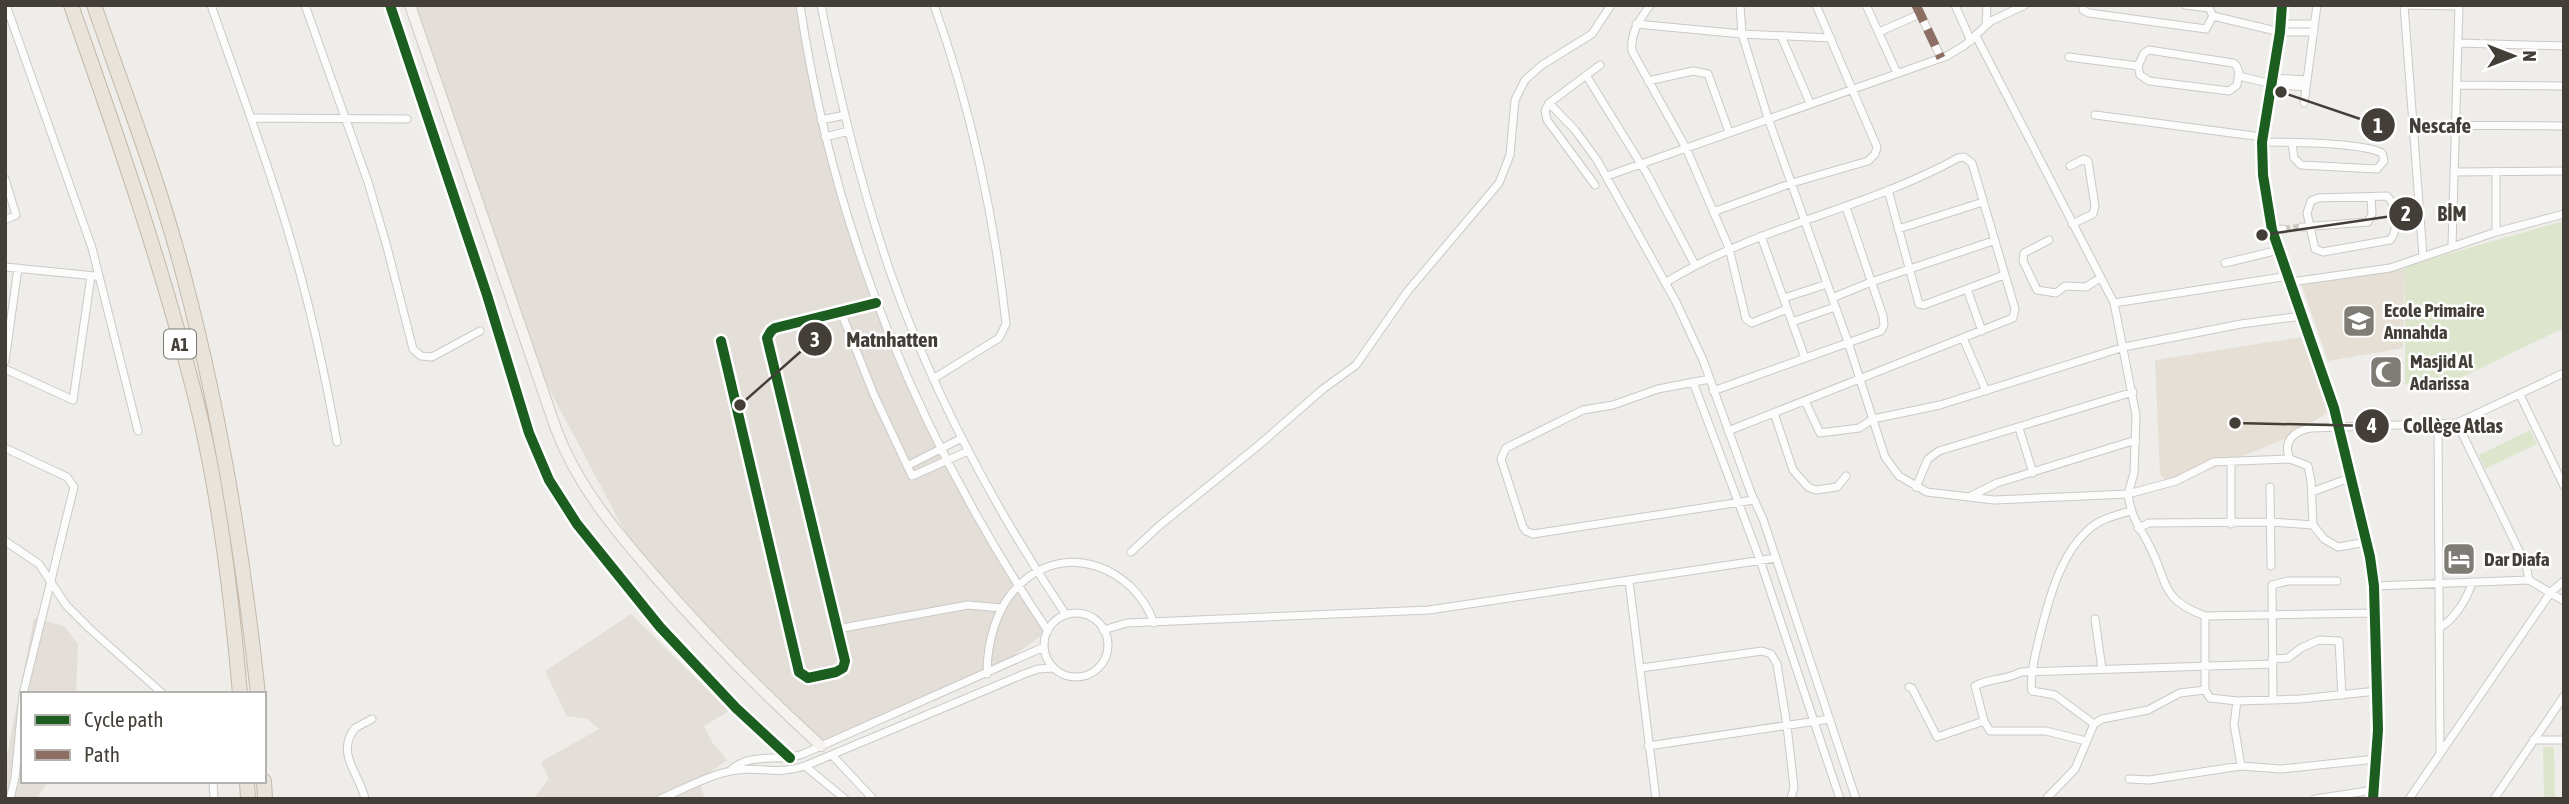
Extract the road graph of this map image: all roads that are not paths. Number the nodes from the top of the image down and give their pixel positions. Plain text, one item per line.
1 (6, 5) edge
2 (71, 5) edge
3 (94, 5) edge
4 (211, 5) edge
5 (305, 5) edge
6 (390, 5) edge
7 (410, 5) edge
8 (800, 5) edge
9 (821, 5) edge
10 (934, 5) edge
11 (1611, 5) edge
12 (1650, 5) edge
13 (1740, 5) edge
14 (1816, 5) edge
15 (1866, 5) edge
16 (1916, 5) edge
17 (1955, 5) edge
18 (1987, 5) edge
19 (2025, 5) edge
20 (2083, 5) edge
21 (2185, 5) edge
22 (2282, 5) edge
23 (2317, 5) edge
24 (2404, 5) edge
25 (2459, 6) edge
26 (1920, 14) junction
27 (2213, 16) junction
28 (1636, 24) junction
29 (1986, 26) junction
30 (2280, 28) junction
31 (2314, 28) junction
32 (1879, 32) junction
33 (1742, 34) junction
34 (1781, 36) junction
35 (1831, 38) junction
36 (1973, 38) junction
37 (2458, 43) junction
38 (2564, 46) edge
39 (2069, 57) dead end
40 (1941, 58) junction
41 (1600, 65) dead end
42 (2138, 66) junction
43 (1898, 73) junction
44 (1587, 75) junction
45 (2239, 76) junction
46 (2272, 80) junction
47 (1648, 81) junction
48 (2306, 84) junction
49 (2457, 85) junction
50 (2564, 86) edge
51 (1853, 89) junction
52 (1549, 103) junction
53 (1810, 103) junction
54 (2304, 103) dead end
55 (845, 115) junction
56 (2095, 115) dead end
57 (251, 118) junction
58 (1768, 118) junction
59 (345, 119) junction
60 (407, 119) dead end
61 (821, 120) junction
62 (2455, 124) junction
63 (2414, 125) junction
64 (2564, 126) edge
65 (849, 131) junction
66 (1729, 132) junction
67 (825, 137) junction
68 (2262, 139) junction
69 (2292, 143) junction
70 (1686, 148) junction
71 (1640, 164) junction
72 (2070, 166) dead end
73 (2496, 171) junction
74 (2564, 171) edge
75 (2454, 172) junction
76 (1607, 176) junction
77 (5, 179) edge
78 (1792, 183) junction
79 (1595, 185) dead end
80 (1888, 191) junction
81 (2371, 197) junction
82 (1983, 202) junction
83 (1846, 207) junction
84 (1713, 212) junction
85 (2564, 214) edge
86 (5, 220) edge
87 (1805, 221) junction
88 (2072, 224) junction
89 (2306, 227) junction
90 (1898, 229) junction
91 (2496, 232) junction
92 (1762, 236) junction
93 (2049, 240) dead end
94 (1993, 241) junction
95 (2452, 245) junction
96 (1729, 248) junction
97 (2279, 250) junction
98 (2423, 256) junction
99 (2225, 263) dead end
100 (1695, 265) junction
101 (5, 267) edge
102 (18, 268) junction
103 (1908, 269) junction
104 (2004, 275) junction
105 (95, 276) junction
106 (2100, 278) junction
107 (2290, 279) junction
108 (1871, 282) junction
109 (1665, 283) junction
110 (1827, 284) junction
111 (1967, 289) junction
112 (1783, 298) junction
113 (1832, 298) junction
114 (876, 303) junction
115 (2114, 303) junction
116 (1835, 307) junction
117 (1787, 309) junction
118 (841, 312) junction
119 (2302, 316) junction
120 (1792, 322) junction
121 (480, 331) dead end
122 (1982, 331) junction
123 (1963, 338) junction
124 (721, 341) dead end
125 (1848, 342) junction
126 (2124, 347) junction
127 (1805, 358) junction
128 (5, 361) edge
129 (5, 369) edge
130 (2564, 373) edge
131 (933, 379) junction
132 (1710, 379) junction
133 (1858, 380) junction
134 (1693, 382) junction
135 (1713, 391) junction
136 (1986, 391) junction
137 (2133, 392) junction
138 (2520, 395) junction
139 (1805, 401) junction
140 (1774, 413) junction
141 (1873, 419) junction
142 (2457, 423) junction
143 (2438, 425) junction
144 (2019, 428) junction
145 (2340, 428) junction
146 (138, 430) dead end
147 (1728, 431) junction
148 (962, 438) junction
149 (2136, 440) junction
150 (337, 442) dead end
151 (5, 448) edge
152 (940, 449) junction
153 (968, 450) junction
154 (2290, 459) junction
155 (2231, 460) junction
156 (946, 461) junction
157 (907, 467) junction
158 (2033, 473) junction
159 (1846, 476) dead end
160 (2352, 477) junction
161 (1916, 486) junction
162 (2270, 486) dead end
163 (2564, 486) edge
164 (2312, 492) junction
165 (2128, 494) junction
166 (1969, 497) junction
167 (1754, 500) junction
168 (1739, 502) junction
169 (2130, 511) junction
170 (2271, 522) junction
171 (2231, 524) junction
172 (2313, 525) junction
173 (2138, 528) junction
174 (5, 541) edge
175 (2367, 542) junction
176 (1131, 552) dead end
177 (1776, 558) junction
178 (1760, 560) junction
179 (2271, 566) dead end
180 (1038, 572) junction
181 (2529, 580) junction
182 (1629, 581) junction
183 (2337, 581) dead end
184 (2564, 581) edge
185 (51, 582) junction
186 (2472, 582) junction
187 (2438, 583) junction
188 (1017, 586) junction
189 (2374, 586) junction
190 (2551, 592) junction
191 (2564, 601) edge
192 (1002, 608) junction
193 (2375, 613) junction
194 (1066, 615) junction
195 (2272, 615) junction
196 (2205, 617) junction
197 (2095, 619) dead end
198 (1154, 622) junction
199 (2439, 628) junction
200 (837, 629) junction
201 (1103, 630) junction
202 (1048, 631) junction
203 (1044, 647) junction
204 (2272, 662) junction
205 (1053, 668) junction
206 (1641, 668) junction
207 (2204, 668) junction
208 (2102, 669) junction
209 (2031, 673) junction
210 (987, 674) junction
211 (1909, 687) dead end
212 (2204, 690) junction
213 (2377, 691) junction
214 (24, 692) edge
215 (161, 692) edge
216 (240, 692) edge
217 (257, 692) edge
218 (2342, 695) junction
219 (2564, 696) edge
220 (2273, 700) junction
221 (2237, 701) junction
222 (21, 715) edge
223 (372, 719) dead end
224 (1830, 719) junction
225 (1984, 721) junction
226 (1815, 722) junction
227 (2095, 724) junction
228 (1787, 726) junction
229 (2533, 740) junction
230 (2564, 740) edge
231 (2086, 741) junction
232 (825, 744) junction
233 (1648, 746) junction
234 (2440, 751) junction
235 (835, 754) junction
236 (765, 758) junction
237 (790, 758) junction
238 (2376, 760) junction
239 (804, 766) junction
240 (2241, 766) junction
241 (730, 771) junction
242 (764, 771) junction
243 (2129, 779) dead end
244 (2373, 794) edge
245 (2047, 798) edge
246 (10, 799) edge
247 (365, 799) edge
248 (660, 799) edge
249 (845, 799) edge
250 (873, 799) edge
251 (1656, 799) edge
252 (1791, 799) edge
253 (1840, 799) edge
254 (1857, 799) edge
255 (2315, 799) edge
256 (2409, 799) edge
257 (2494, 799) edge

1 - 105 street
2 - 216 highway, A1
3 - 217 highway, A1
4 - 57 street
5 - 59 street
6 - 237 street
7 - 232 street
8 - 61 street
9 - 55 street
10 - 131 street
11 - 176 street
12 - 28 street
13 - 33 street
14 - 35 street
15 - 32 street
16 - 26 street
17 - 36 street
18 - 29 street
19 - 29 street
20 - 27 street
21 - 27 street
22 - 30 street
23 - 31 street
24 - 25 street
24 - 63 street
25 - 37 street
26 - 32 street
26 - 40 street
27 - 30 street
28 - 33 street
28 - 47 street
29 - 36 street
30 - 31 street
30 - 46 street
31 - 48 street
32 - 43 street
33 - 34 street
33 - 58 street
34 - 35 street
34 - 53 street
35 - 51 street
36 - 40 street
36 - 88 street
37 - 38 street
37 - 49 street
39 - 42 street
40 - 43 street
41 - 44 street
42 - 45 street
42 - 45 street
43 - 51 street
44 - 52 street
44 - 71 street
45 - 46 street
46 - 48 street
46 - 68 street
47 - 66 street
47 - 70 street
48 - 54 street
49 - 50 street
49 - 62 street
51 - 53 street
51 - 78 street
52 - 76 street
52 - 79 street
53 - 58 street
55 - 61 street
55 - 65 street
56 - 68 street
57 - 59 street
57 - 150 street
58 - 66 street
58 - 78 street
59 - 60 street
59 - 121 street
61 - 67 street
62 - 63 street
62 - 64 street
62 - 75 street
63 - 98 street
65 - 67 street
65 - 131 street
66 - 70 street
67 - 114 street
68 - 69 street
68 - 97 street
69 - 69 street
70 - 71 street
70 - 84 street
71 - 76 street
71 - 100 street
72 - 88 street
73 - 74 street
73 - 75 street
73 - 91 street
75 - 95 street
76 - 109 street
77 - 86 street
78 - 84 street
78 - 87 street
80 - 82 street
80 - 83 street
80 - 90 street
81 - 89 street
81 - 89 street
81 - 89 street
82 - 90 street
82 - 94 street
83 - 87 street
83 - 108 street
84 - 96 street
85 - 91 street
87 - 92 street
87 - 110 street
88 - 106 street
90 - 103 street
91 - 95 street
92 - 96 street
92 - 112 street
93 - 106 street
94 - 103 street
94 - 104 street
95 - 98 street
96 - 100 street
96 - 117 street
97 - 99 street
97 - 107 street
98 - 107 street
100 - 109 street
101 - 102 street
102 - 105 street
102 - 128 street
103 - 108 street
103 - 111 street
104 - 111 street
104 - 122 street
105 - 129 street
105 - 146 street
106 - 115 street
107 - 115 street
107 - 119 street
108 - 113 street
108 - 125 street
109 - 132 street
110 - 112 street
110 - 113 street
111 - 122 street
112 - 117 street
113 - 116 street
114 - 118 street
114 - 152 street
115 - 126 street
116 - 120 street
116 - 125 street
117 - 120 street
118 - 157 street
118 - 200 street
119 - 126 street
119 - 145 street
120 - 127 street
122 - 123 street
123 - 133 street
123 - 136 street
124 - 200 street
125 - 127 street
125 - 133 street
126 - 136 street
126 - 137 street
127 - 135 street
130 - 138 street
131 - 148 street
132 - 134 street
132 - 135 street
133 - 139 street
133 - 141 street
134 - 168 street
134 - 168 street
135 - 147 street
136 - 141 street
137 - 144 street
137 - 149 street
138 - 142 street
138 - 163 street
139 - 140 street
139 - 141 street
140 - 147 street
140 - 159 street
141 - 161 street
142 - 143 street
142 - 181 street
143 - 145 street
143 - 187 street
144 - 158 street
144 - 161 street
145 - 154 street
145 - 160 street
147 - 167 street
148 - 152 street
148 - 153 street
149 - 158 street
149 - 165 street
151 - 185 street
152 - 156 street
152 - 157 street
153 - 156 street
153 - 180 street
154 - 155 street
154 - 164 street
155 - 165 street
155 - 171 street
156 - 157 street
156 - 188 street
158 - 166 street
160 - 164 street
160 - 175 street
161 - 166 street
162 - 170 street
164 - 172 street
165 - 166 street
165 - 169 street
167 - 168 street
167 - 177 street
168 - 178 street
169 - 173 street
169 - 209 street
170 - 171 street
170 - 172 street
170 - 179 street
171 - 173 street
172 - 175 street
173 - 196 street
174 - 185 street
175 - 189 street
177 - 178 street
177 - 224 street
178 - 182 street
178 - 226 street
180 - 188 street
180 - 194 street
180 - 198 street
181 - 186 street
181 - 190 street
182 - 198 street
182 - 206 street
183 - 195 street
184 - 190 street
185 - 214 street
185 - 215 street
186 - 187 street
186 - 199 street
187 - 189 street
187 - 199 street
188 - 192 street
188 - 202 street
189 - 193 street
190 - 191 street
190 - 234 street
192 - 200 street
192 - 210 street
193 - 195 street
193 - 213 street
194 - 201 street
194 - 202 street
195 - 196 street
195 - 204 street
196 - 207 street
197 - 208 street
198 - 201 street
199 - 234 street
201 - 205 street
202 - 203 street
203 - 205 street
203 - 210 street
204 - 207 street
204 - 218 street
204 - 220 street
205 - 235 street
206 - 228 street
206 - 233 street
207 - 208 street
207 - 212 street
208 - 209 street
209 - 225 street
209 - 227 street
210 - 232 street
211 - 225 street
212 - 221 street
212 - 227 street
213 - 218 street
213 - 238 street
218 - 220 street
219 - 229 street
220 - 221 street
221 - 240 street
222 - 246 street
223 - 247 street
224 - 226 street
224 - 254 street
225 - 231 street
226 - 228 street
226 - 253 street
227 - 231 street
228 - 233 street
228 - 252 street
229 - 230 street
229 - 257 street
231 - 245 street
232 - 235 street
232 - 237 street
233 - 251 street
234 - 256 street
235 - 239 street
235 - 250 street
236 - 237 street
236 - 241 street
236 - 242 street
238 - 240 street
238 - 244 street
239 - 242 street
239 - 249 street
240 - 243 street
241 - 242 street
241 - 248 street
244 - 255 street

